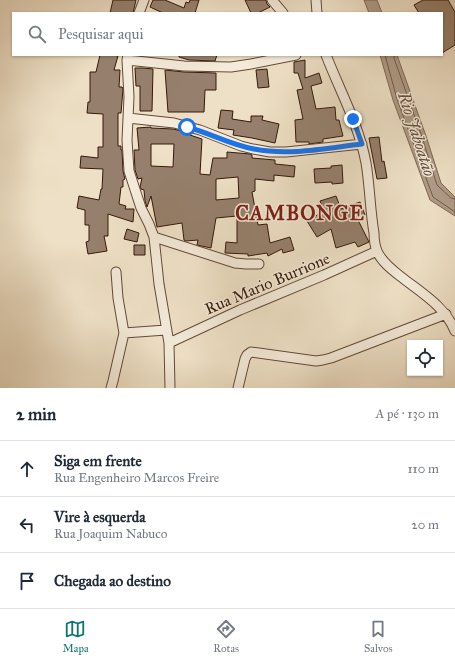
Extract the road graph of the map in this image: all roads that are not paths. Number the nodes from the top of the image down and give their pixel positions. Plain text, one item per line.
1 (144, 0) edge
2 (272, 0) edge
3 (316, 0) edge
4 (139, 12) edge
5 (282, 12) edge
6 (317, 12) edge
7 (291, 56) edge
8 (326, 56) edge
9 (127, 58) edge
10 (128, 118) junction
11 (362, 144) junction
12 (154, 237) junction
13 (377, 251) junction
14 (259, 264) dead end
15 (116, 272) dead end
16 (446, 314) junction
17 (166, 330) junction
18 (455, 331) edge
19 (124, 333) junction
20 (169, 343) junction
21 (111, 388) edge
22 (170, 388) edge
23 (238, 388) edge

1 - 4 street
2 - 5 street
3 - 6 street
7 - 9 street
8 - 11 street
9 - 10 street
10 - 11 street
10 - 12 street
11 - 13 street
12 - 14 street
12 - 17 street
13 - 16 street
13 - 20 street, Rua Mario Burrione
15 - 19 street
16 - 18 street
16 - 23 street
17 - 19 street
17 - 20 street
19 - 21 street
20 - 22 street

